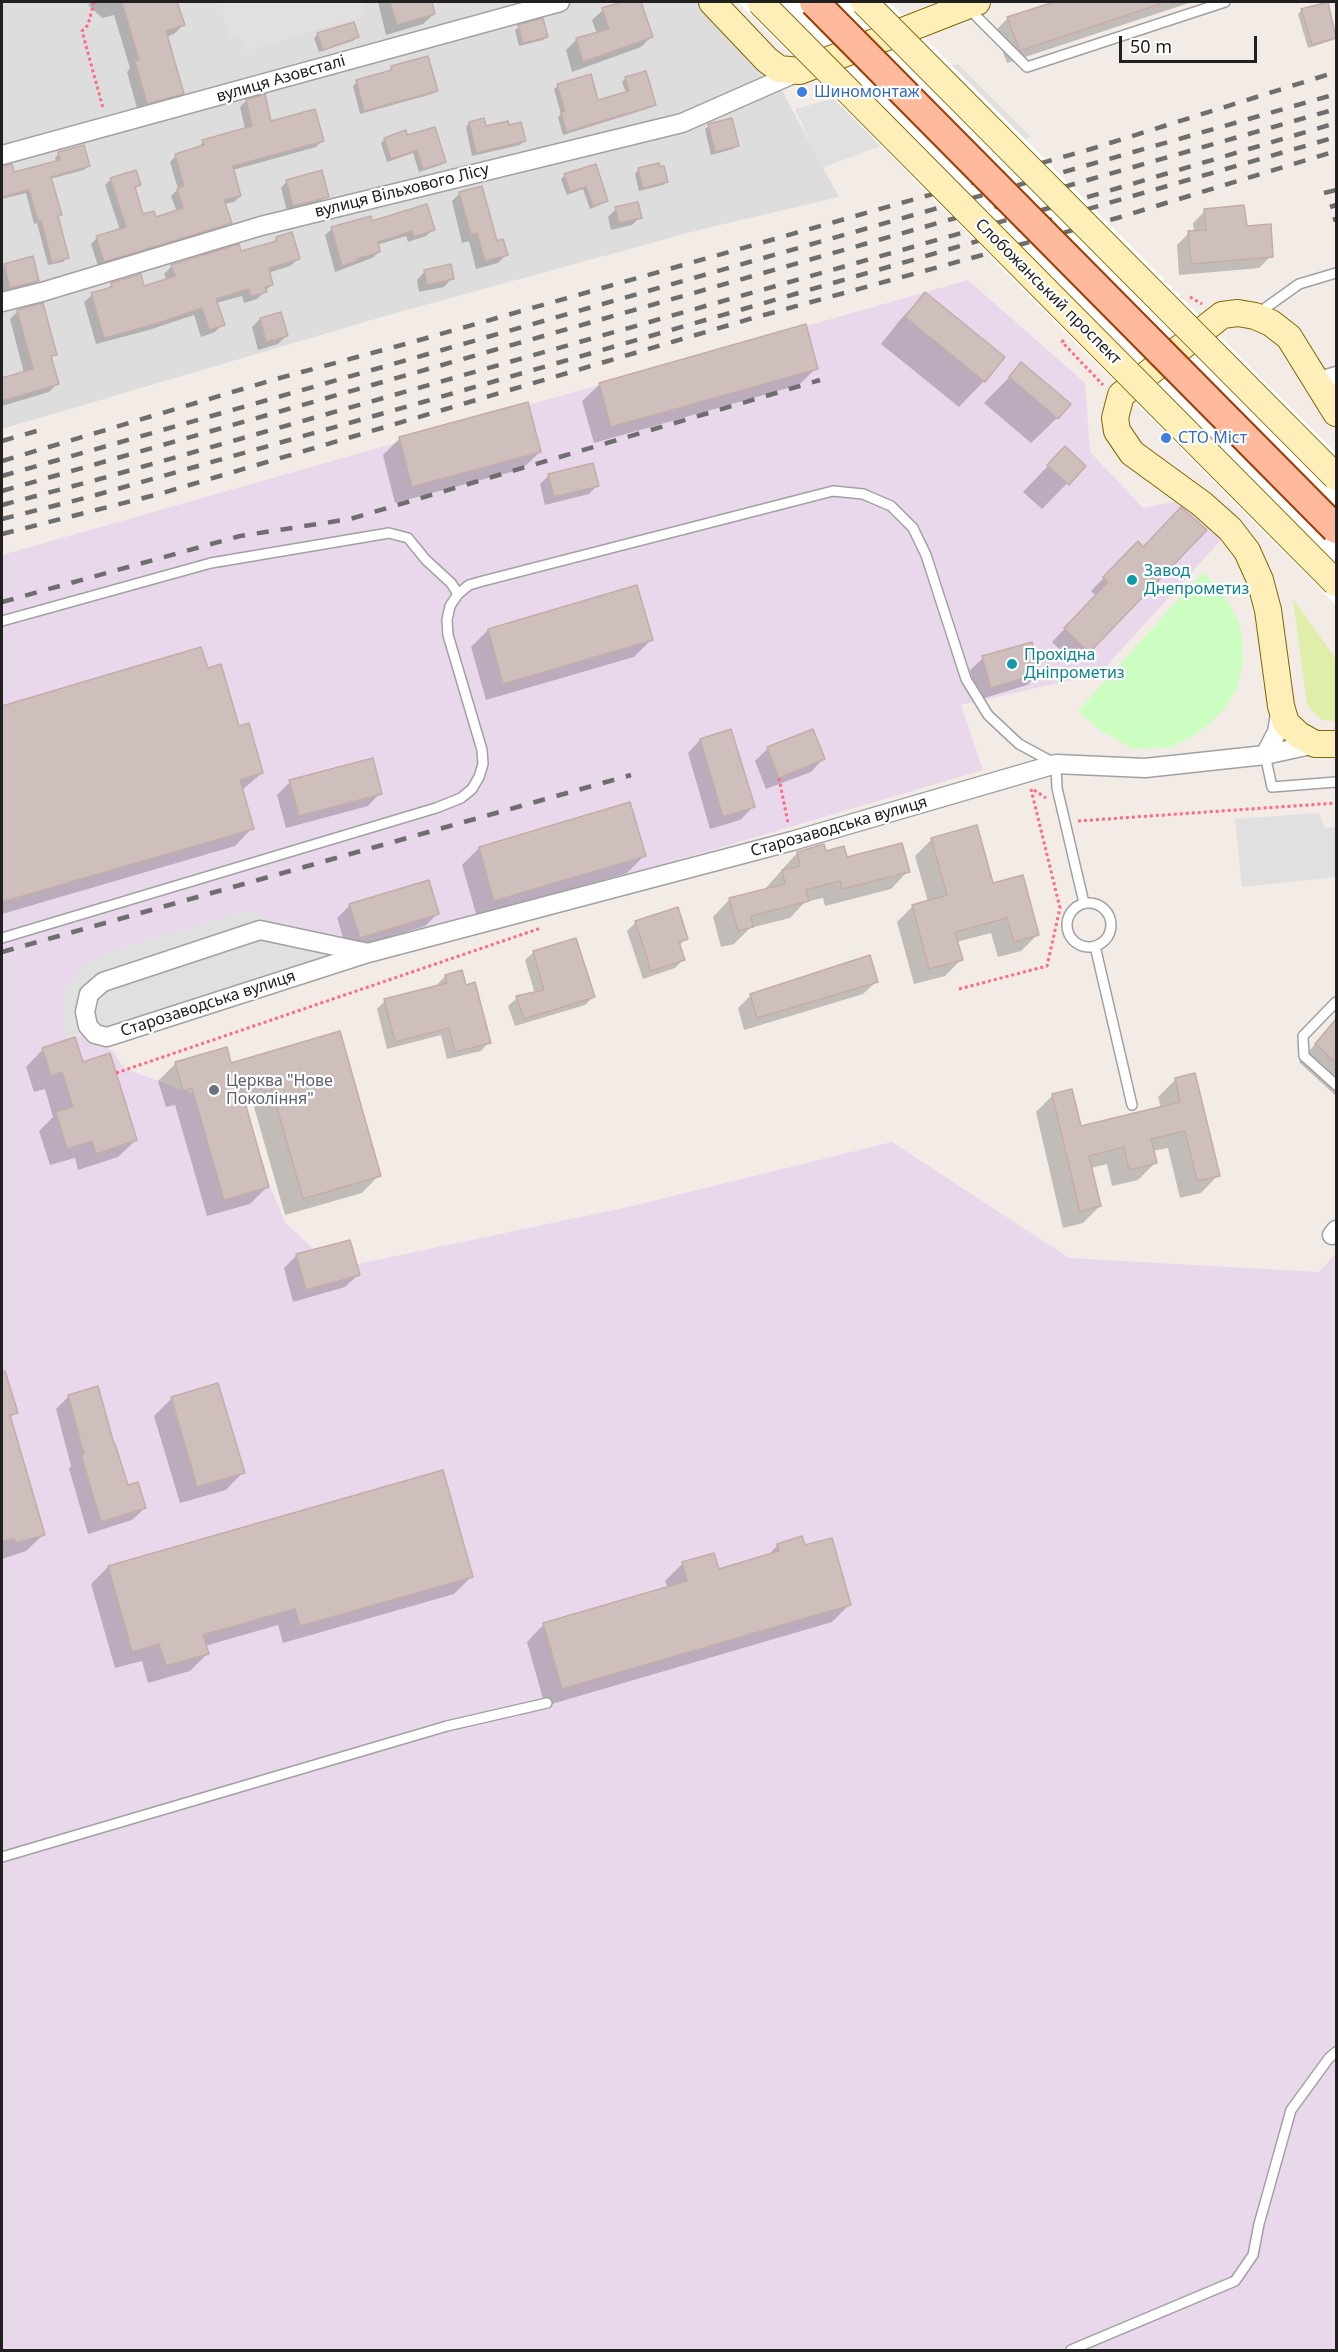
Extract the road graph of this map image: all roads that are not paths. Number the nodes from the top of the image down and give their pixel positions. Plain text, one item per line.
1 (560, 2) edge
2 (712, 2) edge
3 (760, 2) edge
4 (814, 2) edge
5 (864, 2) edge
6 (1225, 2) edge
7 (971, 4) edge
8 (925, 10) edge
9 (800, 71) junction
10 (2, 155) edge
11 (1336, 273) edge
12 (2, 302) edge
13 (1255, 316) junction
14 (1327, 379) edge
15 (1336, 413) edge
16 (1336, 477) edge
17 (1336, 529) edge
18 (1336, 583) edge
19 (458, 594) junction
20 (2, 621) edge
21 (1281, 706) junction
22 (1326, 744) edge
23 (1265, 755) junction
24 (1056, 764) junction
25 (1336, 782) edge
26 (1084, 903) junction
27 (2, 938) edge
28 (1095, 946) junction
29 (368, 953) junction
30 (1336, 1002) edge
31 (1336, 1085) edge
32 (1132, 1105) dead end
33 (547, 1703) dead end
34 (2, 1857) edge
35 (1336, 2052) edge
36 (1071, 2350) edge

1 - 10 street, вулиця Азовсталі
2 - 9 main road
3 - 18 main road, Слобожанський проспект, bridge
4 - 17 main road, bridge
5 - 16 main road, bridge
6 - 7 lane
7 - 8 main road
8 - 9 main road
9 - 12 street, вулиця Вільхового Лісу
11 - 13 lane
13 - 14 main road
13 - 21 main road
14 - 15 main road
19 - 20 lane
19 - 24 lane
19 - 27 lane
21 - 22 main road
21 - 23 street
22 - 23 street, Старозаводська вулиця
23 - 24 street, Старозаводська вулиця
23 - 25 lane
24 - 26 lane
24 - 29 street, Старозаводська вулиця
26 - 28 lane
26 - 28 lane
28 - 32 lane
29 - 29 street, Старозаводська вулиця
30 - 31 lane
33 - 34 lane
35 - 36 lane

